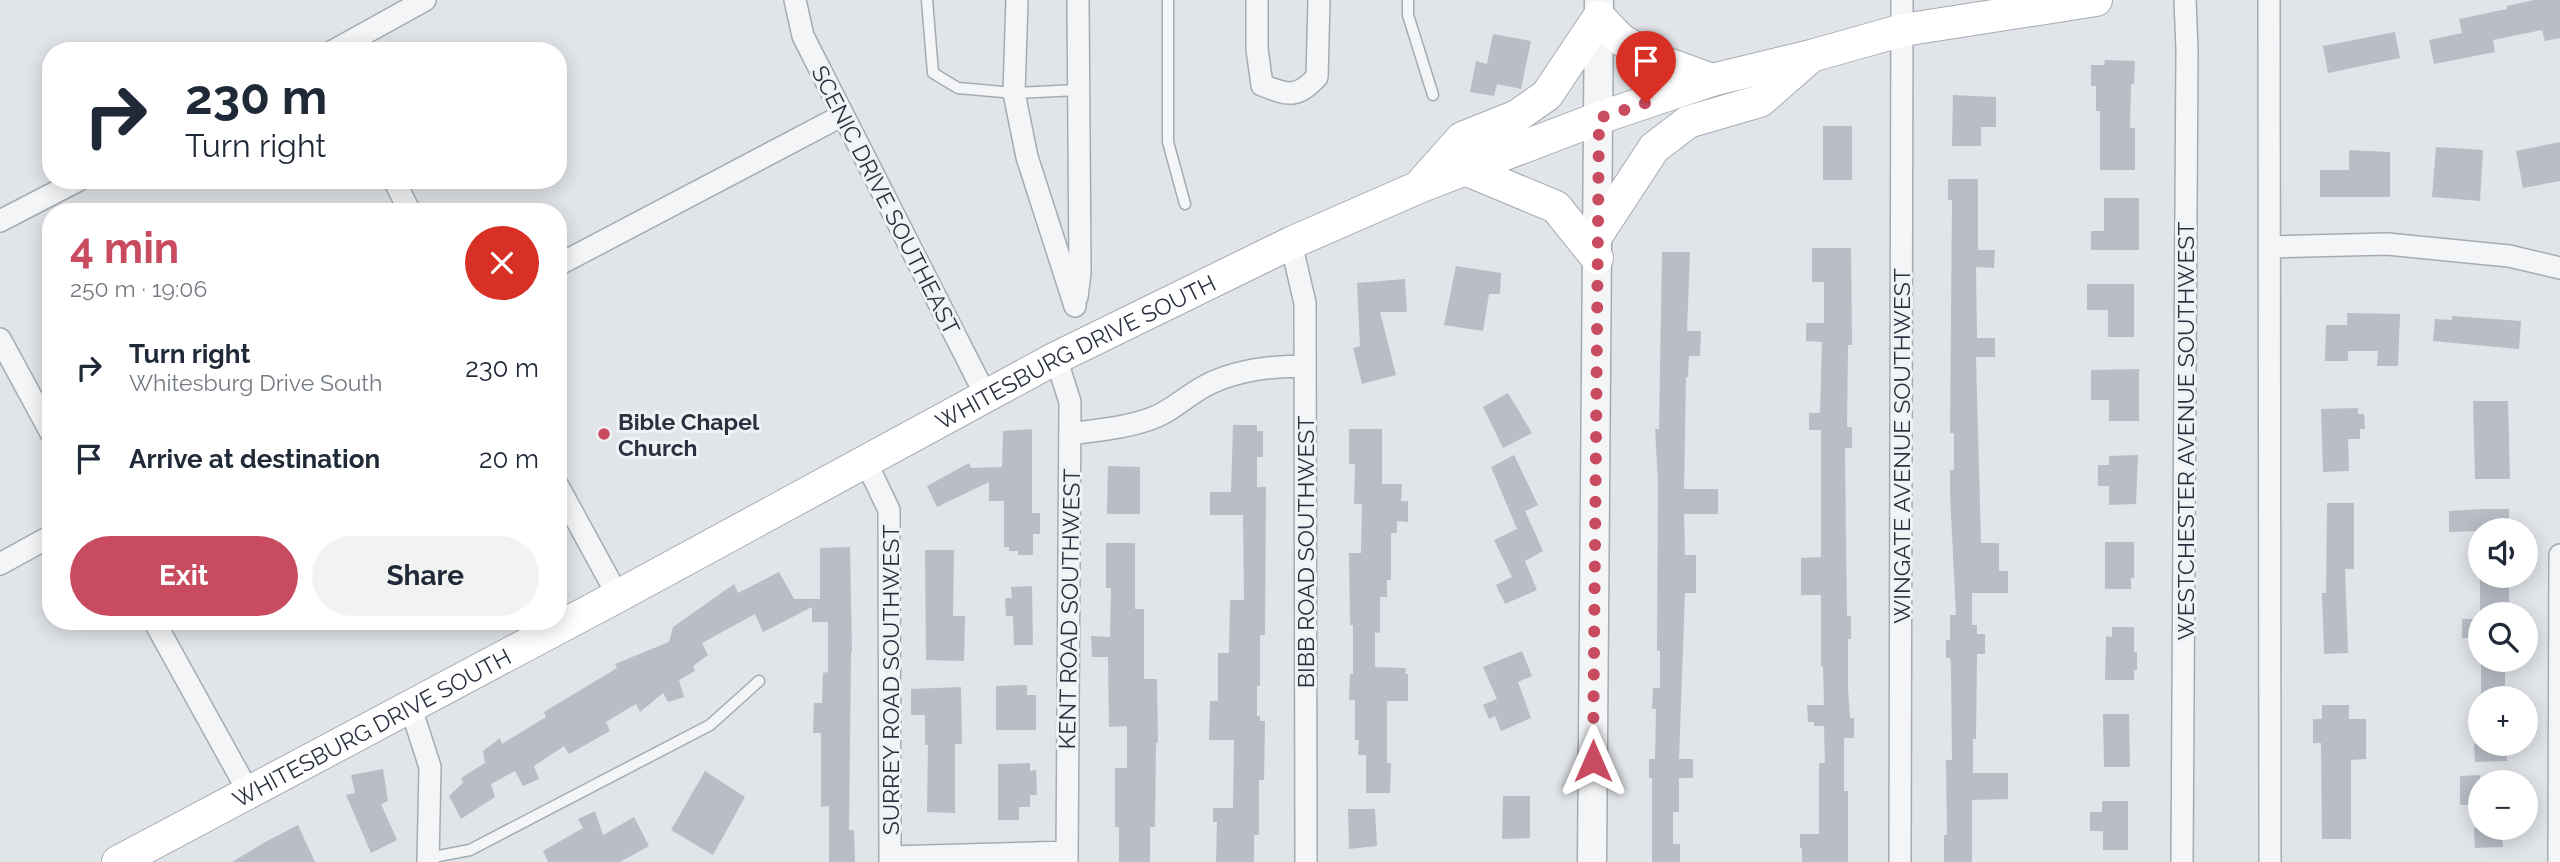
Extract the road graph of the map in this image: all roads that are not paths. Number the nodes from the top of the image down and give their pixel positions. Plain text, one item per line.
1 (425, 0) edge
2 (795, 0) edge
3 (927, 0) edge
4 (1017, 0) edge
5 (1078, 0) edge
6 (1168, 0) edge
7 (1257, 0) edge
8 (1320, 0) edge
9 (1408, 0) edge
10 (2096, 0) edge
11 (2185, 0) edge
12 (2269, 0) edge
13 (1599, 8) edge
14 (1903, 15) edge
15 (349, 42) edge
16 (1811, 56) junction
17 (1712, 80) junction
18 (1078, 90) junction
19 (1014, 93) junction
20 (1433, 94) dead end
21 (843, 115) junction
22 (1599, 118) junction
23 (1465, 169) junction
24 (1419, 187) junction
25 (62, 189) edge
26 (1185, 204) dead end
27 (0, 221) edge
28 (1291, 243) junction
29 (1597, 247) junction
30 (2269, 247) junction
31 (567, 260) edge
32 (2560, 268) edge
33 (0, 340) edge
34 (1056, 358) junction
35 (1305, 366) junction
36 (986, 396) junction
37 (42, 417) edge
38 (1070, 435) junction
39 (866, 462) junction
40 (567, 502) edge
41 (42, 541) edge
42 (2560, 555) edge
43 (0, 564) edge
44 (618, 596) junction
45 (567, 623) edge
46 (159, 630) edge
47 (553, 630) edge
48 (759, 681) dead end
49 (411, 705) junction
50 (248, 791) junction
51 (1067, 857) edge
52 (428, 860) edge
53 (890, 860) edge
54 (118, 862) edge
55 (1306, 862) edge
56 (1592, 862) edge
57 (1900, 862) edge
58 (2182, 862) edge
59 (2270, 862) edge
60 (2559, 862) edge

1 - 15 street
2 - 21 street, SCENIC DRIVE SOUTHEAST
3 - 19 lane
4 - 19 street
5 - 18 street
6 - 26 lane
7 - 8 street
9 - 20 lane
10 - 14 main road, WHITESBURG DRIVE SOUTH
11 - 58 street, WESTCHESTER AVENUE SOUTHWEST
12 - 30 street
13 - 17 main road
13 - 22 street
13 - 24 main road
14 - 16 main road, WHITESBURG DRIVE SOUTH
14 - 57 street, WINGATE AVENUE SOUTHWEST
16 - 17 main road, WHITESBURG DRIVE SOUTH
16 - 29 main road
17 - 22 main road, WHITESBURG DRIVE SOUTH
18 - 19 lane
18 - 19 street
21 - 31 street
21 - 36 street, SCENIC DRIVE SOUTHEAST
22 - 23 main road, WHITESBURG DRIVE SOUTH
22 - 29 street
23 - 24 main road, WHITESBURG DRIVE SOUTH
23 - 29 main road
24 - 28 main road, WHITESBURG DRIVE SOUTH
25 - 27 street
28 - 34 main road, WHITESBURG DRIVE SOUTH
28 - 35 street, BIBB ROAD SOUTHWEST
29 - 56 street
30 - 32 street
30 - 59 street
33 - 37 street
34 - 36 main road, WHITESBURG DRIVE SOUTH
34 - 38 street, KENT ROAD SOUTHWEST
35 - 38 street
35 - 55 street, BIBB ROAD SOUTHWEST
36 - 39 main road, WHITESBURG DRIVE SOUTH
38 - 51 street, KENT ROAD SOUTHWEST
39 - 44 main road, WHITESBURG DRIVE SOUTH
39 - 53 street, SURREY ROAD SOUTHWEST
40 - 44 street
41 - 43 street
42 - 60 street
44 - 45 main road, WHITESBURG DRIVE SOUTH
46 - 50 street
47 - 49 main road, WHITESBURG DRIVE SOUTH
48 - 52 lane
49 - 50 main road, WHITESBURG DRIVE SOUTH
49 - 52 street
50 - 54 main road, WHITESBURG DRIVE SOUTH
51 - 53 street

